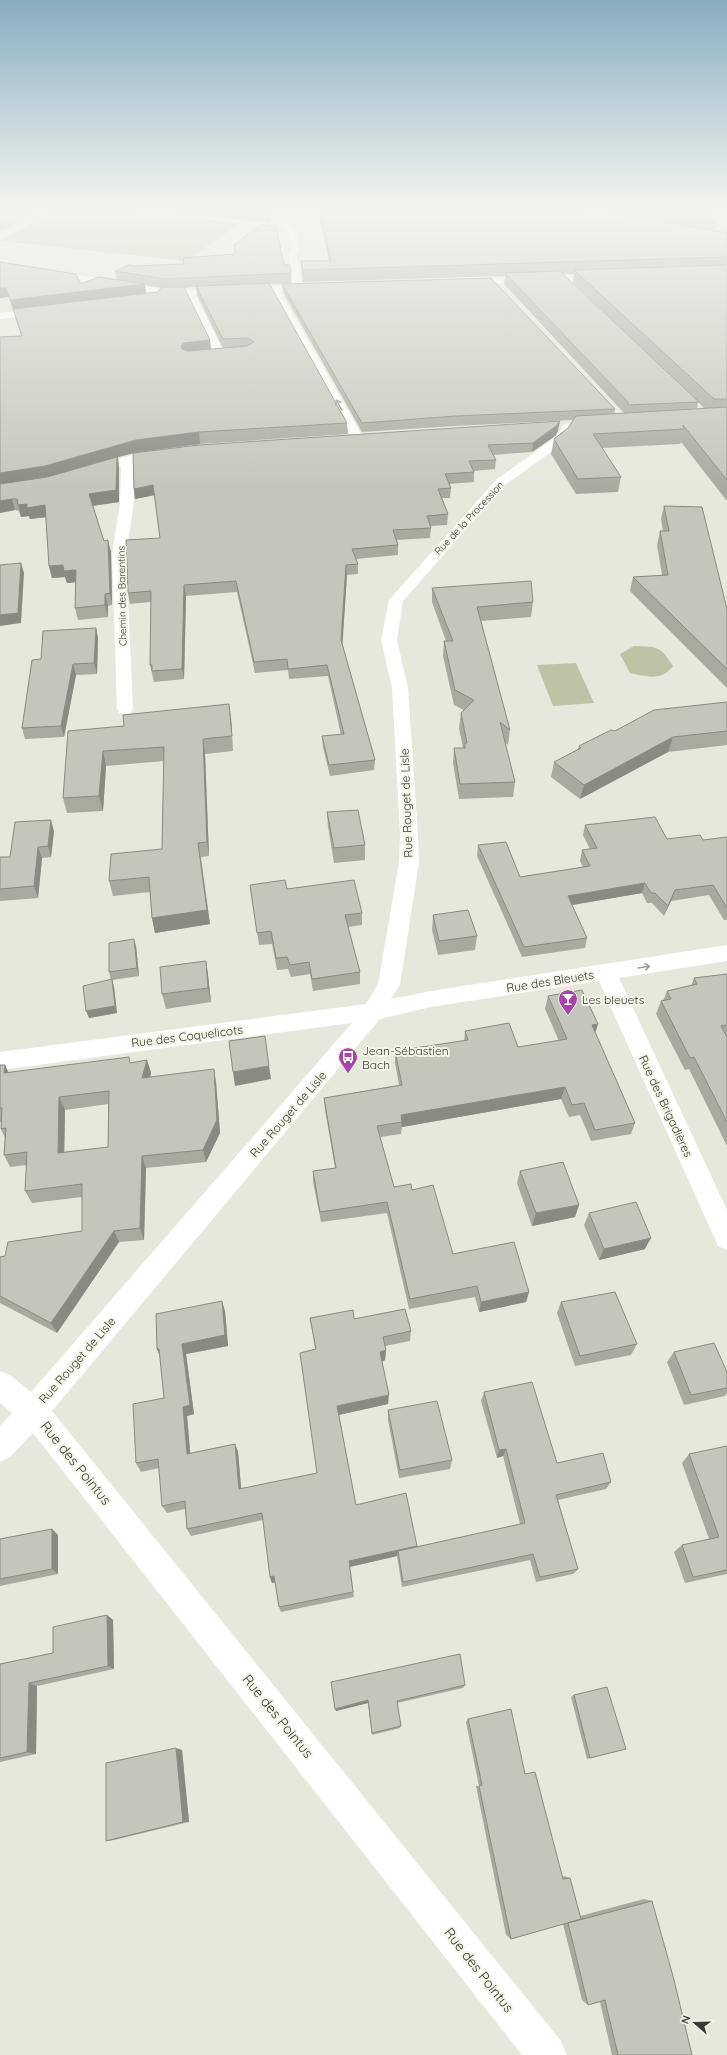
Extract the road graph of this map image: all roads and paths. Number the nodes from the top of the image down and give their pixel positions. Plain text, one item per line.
1 (194, 302) edge
2 (281, 302) edge
3 (55, 310) edge
4 (0, 316) edge
5 (234, 353) edge
6 (220, 355) junction
7 (205, 356) edge
8 (553, 426) edge
9 (582, 426) edge
10 (568, 427) junction
11 (373, 438) edge
12 (358, 439) junction
13 (345, 440) edge
14 (177, 452) edge
15 (127, 460) junction
16 (76, 476) edge
17 (389, 640) joint
18 (124, 709) dead end
19 (727, 953) edge
20 (606, 973) junction
21 (373, 1012) junction
22 (0, 1061) edge
23 (727, 1238) edge
24 (0, 1385) edge
25 (33, 1410) junction
26 (0, 1447) edge
27 (547, 2055) edge

1 - 6 street
12 -> 2 street
3 - 4 street
5 - 6 street
6 - 7 street
8 - 10 street
9 - 10 street
10 - 17 street, Rue de la Procession
11 - 12 street
12 - 13 street
14 - 15 street
15 - 16 street
15 - 18 street, Chemin des Barentins
17 - 21 street, Rue Rouget de Lisle
20 -> 19 street, Rue des Bleuets
20 - 21 street, Rue des Bleuets
20 - 23 street, Rue des Brigadières
21 - 22 street, Rue des Coquelicots
21 - 25 street, Rue Rouget de Lisle
24 - 25 street, Rue des Pointus
25 - 26 street, Rue Rouget de Lisle
25 - 27 street, Rue des Pointus

